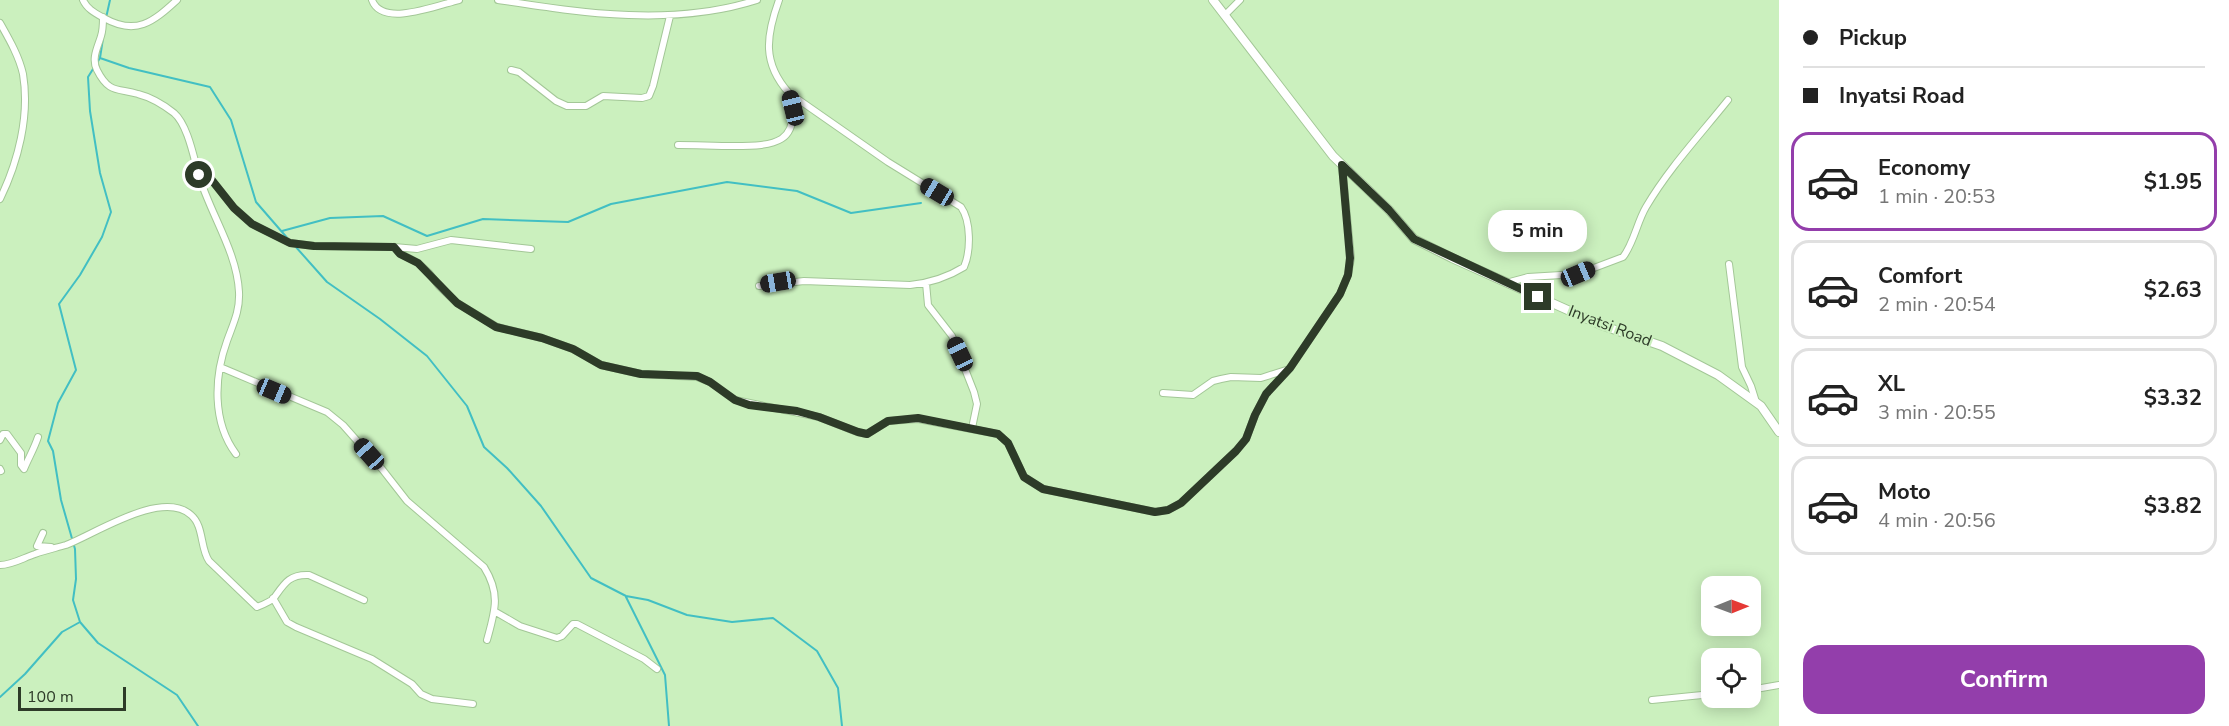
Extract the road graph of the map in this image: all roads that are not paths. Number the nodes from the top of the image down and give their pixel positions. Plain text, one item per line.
1 (83, 0) edge
2 (177, 0) edge
3 (372, 0) edge
4 (459, 0) edge
5 (498, 0) edge
6 (757, 0) edge
7 (779, 0) edge
8 (1213, 0) edge
9 (1240, 0) edge
10 (1225, 15) junction
11 (670, 16) junction
12 (104, 18) junction
13 (0, 24) edge
14 (511, 70) dead end
15 (789, 93) junction
16 (1728, 100) dead end
17 (678, 145) dead end
18 (1342, 165) junction
19 (197, 166) junction
20 (0, 199) edge
21 (394, 247) junction
22 (531, 249) dead end
23 (1729, 264) dead end
24 (926, 283) junction
25 (1505, 283) junction
26 (759, 286) dead end
27 (220, 367) junction
28 (1290, 368) junction
29 (1163, 393) dead end
30 (1756, 402) junction
31 (972, 428) junction
32 (1779, 432) edge
33 (38, 437) dead end
34 (0, 440) edge
35 (236, 454) dead end
36 (43, 533) dead end
37 (57, 547) junction
38 (0, 565) edge
39 (273, 598) junction
40 (364, 600) dead end
41 (494, 611) junction
42 (487, 640) dead end
43 (657, 669) dead end
44 (1779, 685) edge
45 (1761, 688) edge
46 (1701, 695) edge
47 (1652, 700) dead end
48 (473, 704) dead end

1 - 12 street
2 - 12 street
3 - 4 street
5 - 11 street
6 - 11 street
7 - 15 street
8 - 10 street, Inyatsi Road
9 - 10 street
10 - 18 street, Inyatsi Road
11 - 14 street
12 - 19 street
13 - 20 street
15 - 17 street
15 - 24 street
16 - 25 street
18 - 25 street, Inyatsi Road
18 - 28 street
19 - 21 street
19 - 27 street
21 - 22 street
21 - 31 street
23 - 30 street
24 - 26 street
24 - 31 street
25 - 30 street, Inyatsi Road
27 - 35 street
27 - 41 street
28 - 29 street
28 - 31 street
30 - 32 street, Inyatsi Road
33 - 34 street
36 - 37 street
37 - 38 street
37 - 39 street
39 - 40 street
39 - 48 street
41 - 42 street
41 - 43 street
44 - 45 street
46 - 47 street

